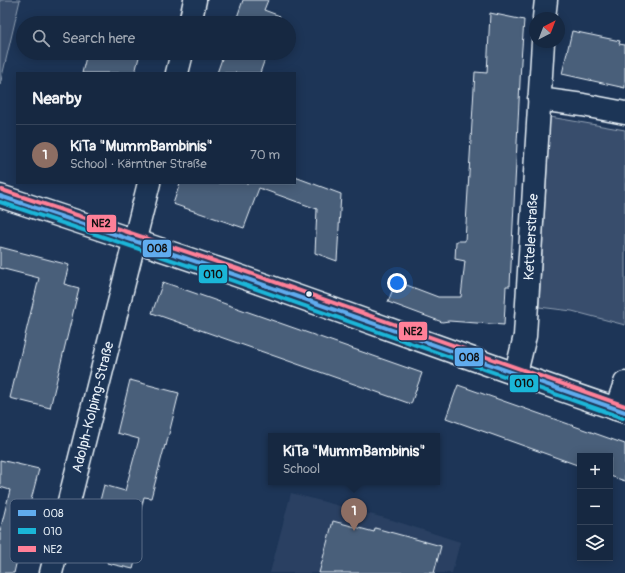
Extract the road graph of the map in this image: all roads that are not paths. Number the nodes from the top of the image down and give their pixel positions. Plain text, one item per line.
1 (195, 0) edge
2 (546, 0) edge
3 (545, 12) edge
4 (192, 16) edge
5 (543, 48) edge
6 (180, 60) edge
7 (177, 72) edge
8 (539, 99) junction
9 (625, 113) edge
10 (149, 184) edge
11 (0, 196) edge
12 (135, 240) junction
13 (516, 373) junction
14 (625, 383) edge
15 (620, 411) edge
16 (70, 499) edge
17 (54, 563) edge
18 (51, 573) edge

1 - 4 street
2 - 3 street
5 - 8 street, Kettelerstraße
6 - 7 street
8 - 9 street
8 - 13 street, Kettelerstraße
10 - 12 street, Adolph-Kolping-Straße
11 - 12 street
12 - 13 street
12 - 16 street, Adolph-Kolping-Straße
13 - 15 street
14 - 15 street
17 - 18 street, Adolph-Kolping-Straße

